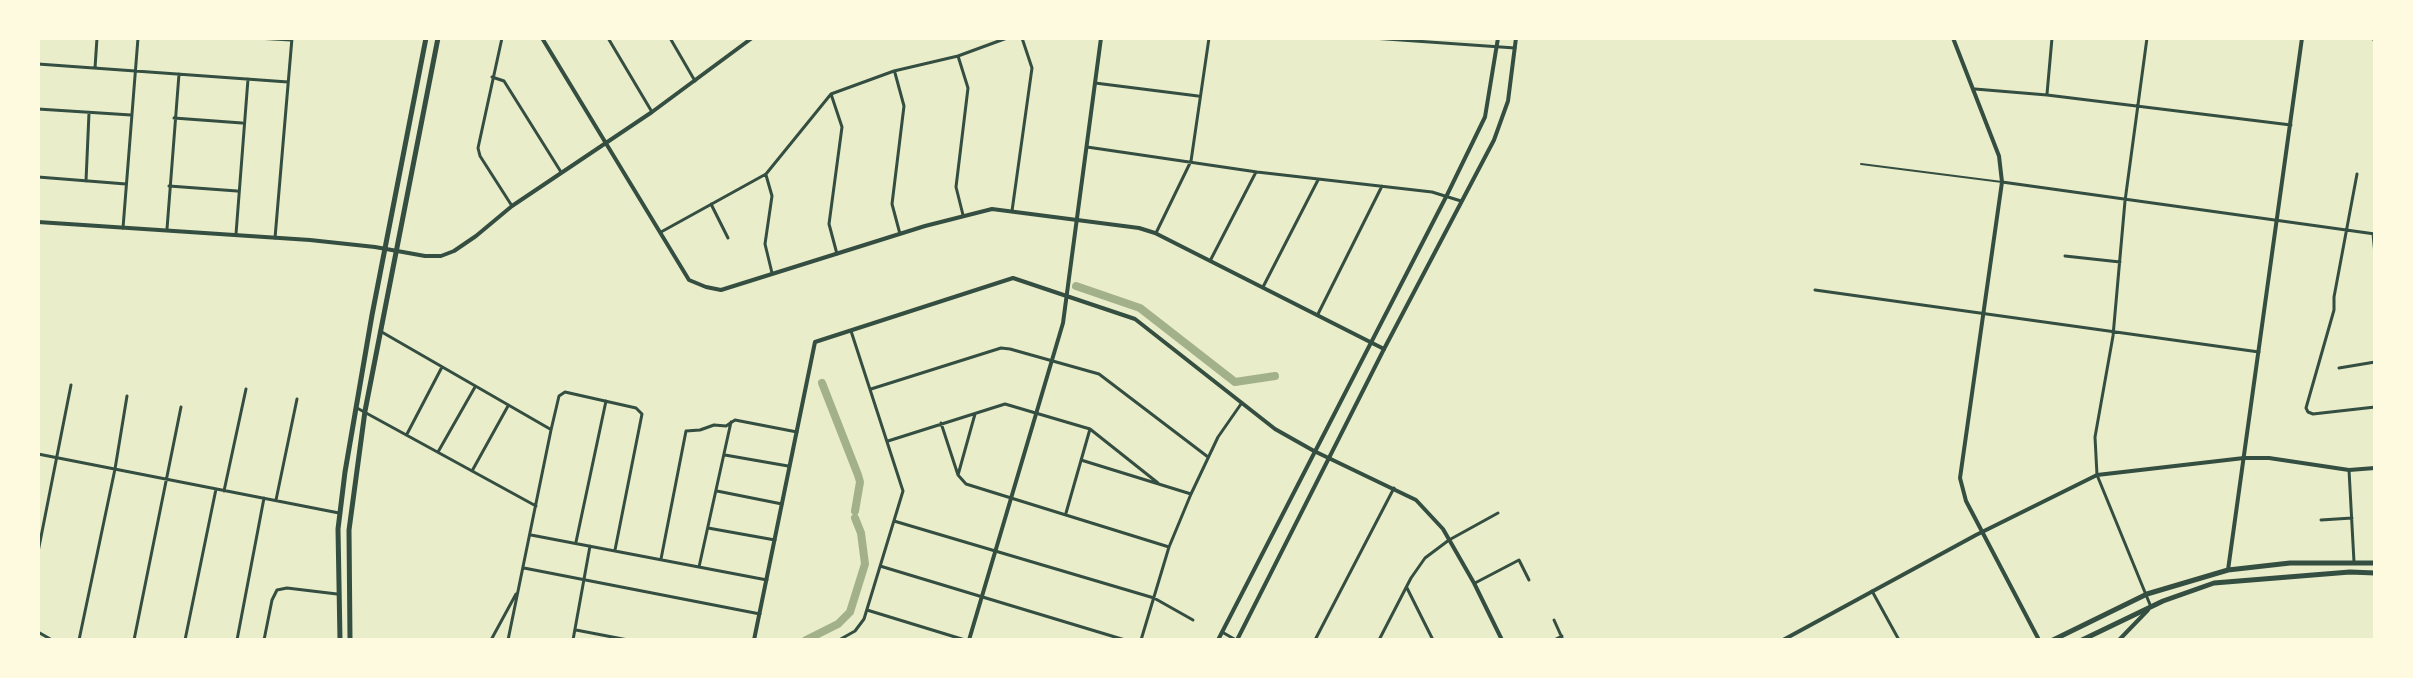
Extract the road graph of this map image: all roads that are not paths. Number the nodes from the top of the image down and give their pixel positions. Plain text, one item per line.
1 (97, 38) edge
2 (138, 38) edge
3 (256, 38) edge
4 (426, 38) edge
5 (438, 38) edge
6 (502, 38) edge
7 (542, 38) edge
8 (608, 38) edge
9 (670, 38) edge
10 (752, 38) edge
11 (1007, 38) edge
12 (1022, 38) edge
13 (1101, 38) edge
14 (1209, 38) edge
15 (1372, 38) edge
16 (1382, 38) edge
17 (1498, 38) edge
18 (1516, 38) edge
19 (1953, 38) edge
20 (2052, 38) edge
21 (2147, 38) edge
22 (2302, 38) edge
23 (292, 39) edge
24 (1420, 39) edge
25 (1496, 47) junction
26 (1515, 48) junction
27 (958, 56) junction
28 (38, 64) edge
29 (95, 68) junction
30 (135, 70) junction
31 (894, 71) junction
32 (179, 74) junction
33 (492, 77) junction
34 (248, 79) junction
35 (695, 81) junction
36 (288, 82) junction
37 (1095, 83) junction
38 (1975, 89) junction
39 (831, 94) junction
40 (2047, 95) junction
41 (1200, 96) junction
42 (2138, 107) junction
43 (38, 109) edge
44 (89, 112) junction
45 (652, 112) junction
46 (131, 115) junction
47 (174, 118) junction
48 (243, 123) junction
49 (2291, 125) junction
50 (605, 144) junction
51 (1087, 147) junction
52 (404, 150) junction
53 (416, 151) junction
54 (1191, 161) junction
55 (1861, 164) dead end
56 (1257, 172) junction
57 (562, 174) junction
58 (766, 174) junction
59 (2357, 174) dead end
60 (38, 177) edge
61 (1318, 180) junction
62 (86, 181) junction
63 (2002, 182) junction
64 (126, 184) junction
65 (169, 186) junction
66 (1382, 186) junction
67 (238, 191) junction
68 (1447, 195) junction
69 (1461, 201) junction
70 (2125, 201) junction
71 (711, 204) junction
72 (512, 206) junction
73 (1012, 211) junction
74 (963, 215) junction
75 (1076, 221) junction
76 (38, 222) edge
77 (2278, 222) junction
78 (123, 228) junction
79 (2349, 230) junction
80 (166, 231) junction
81 (660, 232) junction
82 (1155, 233) junction
83 (900, 234) junction
84 (2374, 234) edge
85 (236, 235) junction
86 (275, 238) junction
87 (728, 238) dead end
88 (385, 249) junction
89 (396, 250) junction
90 (837, 254) junction
91 (2375, 254) edge
92 (2065, 256) dead end
93 (1210, 261) junction
94 (2120, 262) junction
95 (772, 273) junction
96 (1263, 287) junction
97 (1815, 290) dead end
98 (1067, 295) junction
99 (1984, 312) junction
100 (1318, 314) junction
101 (2114, 330) junction
102 (380, 331) junction
103 (851, 331) junction
104 (1370, 341) junction
105 (1384, 349) junction
106 (2259, 352) junction
107 (1052, 360) junction
108 (2375, 362) edge
109 (442, 367) junction
110 (2339, 368) dead end
111 (71, 385) dead end
112 (475, 387) junction
113 (246, 389) dead end
114 (871, 389) junction
115 (127, 396) dead end
116 (297, 399) dead end
117 (606, 401) junction
118 (1241, 404) junction
119 (508, 406) junction
120 (181, 407) dead end
121 (2375, 407) edge
122 (354, 408) junction
123 (365, 411) junction
124 (1036, 412) junction
125 (975, 414) junction
126 (731, 422) junction
127 (941, 423) junction
128 (1090, 429) junction
129 (551, 430) junction
130 (797, 432) junction
131 (407, 434) junction
132 (888, 441) junction
133 (1314, 451) junction
134 (438, 452) junction
135 (38, 454) edge
136 (725, 455) junction
137 (1208, 457) junction
138 (56, 458) junction
139 (1329, 458) junction
140 (2244, 458) junction
141 (1081, 460) junction
142 (790, 467) junction
143 (2375, 468) edge
144 (115, 469) junction
145 (2349, 470) junction
146 (472, 471) junction
147 (958, 475) junction
148 (2097, 475) junction
149 (166, 479) junction
150 (1158, 483) junction
151 (1394, 488) junction
152 (216, 489) junction
153 (224, 491) junction
154 (717, 491) junction
155 (1191, 494) junction
156 (264, 498) junction
157 (1010, 498) junction
158 (276, 500) junction
159 (782, 504) junction
160 (536, 506) junction
161 (339, 513) junction
162 (1498, 513) dead end
163 (1065, 514) junction
164 (2352, 518) junction
165 (2321, 520) dead end
166 (894, 521) junction
167 (708, 528) junction
168 (338, 529) junction
169 (349, 530) junction
170 (1982, 532) junction
171 (531, 535) junction
172 (775, 540) junction
173 (1449, 540) junction
174 (575, 542) junction
175 (590, 546) junction
176 (1169, 547) junction
177 (615, 550) junction
178 (38, 552) edge
179 (995, 552) junction
180 (661, 559) junction
181 (2354, 562) junction
182 (2375, 563) edge
183 (880, 566) junction
184 (699, 567) junction
185 (523, 568) junction
186 (2228, 570) junction
187 (2375, 573) edge
188 (585, 579) junction
189 (767, 580) junction
190 (1529, 580) dead end
191 (1474, 583) junction
192 (1407, 588) junction
193 (518, 590) junction
194 (1872, 591) junction
195 (337, 594) junction
196 (2147, 594) junction
197 (348, 595) junction
198 (980, 598) junction
199 (1154, 598) junction
200 (2151, 607) junction
201 (867, 610) junction
202 (760, 614) junction
203 (1193, 620) dead end
204 (1554, 620) dead end
205 (575, 629) junction
206 (38, 632) edge
207 (1222, 632) junction
208 (1562, 638) edge
209 (52, 640) edge
210 (79, 640) edge
211 (134, 640) edge
212 (185, 640) edge
213 (237, 640) edge
214 (264, 640) edge
215 (340, 640) edge
216 (350, 640) edge
217 (491, 640) edge
218 (508, 640) edge
219 (573, 640) edge
220 (628, 640) edge
221 (754, 640) edge
222 (840, 640) edge
223 (967, 640) edge
224 (1125, 640) edge
225 (1141, 640) edge
226 (1218, 640) edge
227 (1237, 640) edge
228 (1315, 640) edge
229 (1379, 640) edge
230 (1433, 640) edge
231 (1502, 640) edge
232 (1554, 640) edge
233 (1783, 640) edge
234 (1899, 640) edge
235 (2039, 640) edge
236 (2053, 640) edge
237 (2082, 640) edge
238 (2119, 640) edge

1 - 29 street
2 - 30 street
3 - 23 street
4 - 52 main road
5 - 53 main road
6 - 33 street
7 - 50 street
8 - 45 street
9 - 35 street
10 - 35 street
11 - 27 street
12 - 73 street
13 - 37 street
14 - 41 street
15 - 16 street
16 - 24 street
17 - 25 street
18 - 26 street
19 - 38 street
20 - 40 street
21 - 42 street
22 - 49 street
23 - 36 street
24 - 25 street
25 - 26 street
25 - 68 street
26 - 69 street
27 - 31 street
27 - 74 street
28 - 29 street
29 - 30 street
30 - 32 street
30 - 46 street
31 - 39 street
31 - 83 street
32 - 34 street
32 - 47 street
33 - 57 street
33 - 72 street
34 - 36 street
34 - 48 street
35 - 45 street
36 - 86 street
37 - 41 street
37 - 51 street
38 - 40 street
38 - 63 street
39 - 58 street
39 - 90 street
40 - 42 street
41 - 54 street
42 - 49 street
42 - 70 street
43 - 44 street
44 - 46 street
44 - 62 street
45 - 50 street
46 - 64 street
47 - 48 street
47 - 65 street
48 - 67 street
49 - 77 street
50 - 57 street
50 - 81 street
51 - 54 street
51 - 75 street
52 - 53 main road
52 - 88 main road
53 - 89 main road
54 - 56 street
54 - 82 street
55 - 63 lane
56 - 61 street
56 - 93 street
57 - 72 street
58 - 71 street
58 - 95 street
59 - 79 street
60 - 62 street
61 - 66 street
61 - 96 street
62 - 64 street
63 - 70 street
63 - 99 street
64 - 78 street
65 - 67 street
65 - 80 street
66 - 68 street
66 - 100 street
67 - 85 street
68 - 69 street
68 - 104 street
69 - 105 street
70 - 77 street
70 - 94 street
71 - 81 street
71 - 87 street
72 - 89 street
73 - 74 street
73 - 75 street
74 - 83 street
75 - 82 street
75 - 98 street
76 - 78 street
77 - 79 street
77 - 106 street
78 - 80 street
79 - 84 street
79 - 121 street
80 - 85 street
81 - 95 street
82 - 93 street
83 - 90 street
84 - 91 street
85 - 86 street
86 - 88 street
88 - 89 street
88 - 122 main road
89 - 102 main road
90 - 95 street
92 - 94 street
93 - 96 street
94 - 101 street
96 - 100 street
97 - 99 street
98 - 103 street
98 - 107 street
98 - 118 street
99 - 101 street
99 - 170 street
100 - 104 street
101 - 106 street
101 - 148 street
102 - 109 street
102 - 123 main road
103 - 114 street
103 - 130 street
104 - 105 street
104 - 133 street
105 - 139 street
106 - 140 street
107 - 114 street
107 - 124 street
107 - 137 street
108 - 110 street
109 - 112 street
109 - 131 street
111 - 138 street
112 - 119 street
112 - 134 street
113 - 153 street
114 - 132 street
115 - 144 street
116 - 158 street
117 - 129 street
117 - 174 street
117 - 177 street
118 - 133 street
118 - 137 street
119 - 129 street
119 - 146 street
120 - 149 street
122 - 123 street
122 - 161 main road
123 - 131 street
123 - 169 main road
124 - 125 street
124 - 128 street
124 - 157 street
125 - 127 street
125 - 147 street
126 - 130 street
126 - 136 street
126 - 180 street
127 - 132 street
127 - 147 street
128 - 141 street
128 - 150 street
129 - 160 street
130 - 142 street
131 - 134 street
132 - 166 street
133 - 139 street
133 - 207 street
134 - 146 street
135 - 138 street
136 - 142 street
136 - 154 street
137 - 155 street
138 - 144 street
138 - 178 street
139 - 151 street
139 - 227 street
140 - 145 street
140 - 148 street
140 - 186 street
141 - 150 street
141 - 163 street
142 - 159 street
143 - 145 street
144 - 149 street
144 - 210 street
145 - 164 street
146 - 160 street
147 - 157 street
148 - 170 street
148 - 196 street
149 - 152 street
149 - 211 street
150 - 155 street
151 - 173 street
151 - 228 street
152 - 153 street
152 - 212 street
153 - 156 street
154 - 159 street
154 - 167 street
155 - 176 street
156 - 158 street
156 - 213 street
157 - 163 street
157 - 179 street
158 - 161 street
159 - 172 street
160 - 171 street
161 - 168 main road
162 - 173 street
163 - 176 street
164 - 165 street
164 - 181 street
166 - 179 street
166 - 183 street
167 - 172 street
167 - 184 street
168 - 169 main road
168 - 195 main road
169 - 197 main road
170 - 194 street
170 - 235 street
171 - 174 street
171 - 185 street
172 - 189 street
173 - 191 street
173 - 192 street
174 - 175 street
175 - 177 street
175 - 188 street
176 - 199 street
177 - 180 street
179 - 198 street
179 - 199 street
180 - 184 street
181 - 182 main road
181 - 186 main road
183 - 198 street
183 - 201 street
184 - 189 street
185 - 188 street
185 - 193 street
186 - 196 main road
187 - 200 main road
188 - 202 street
188 - 205 street
189 - 202 street
190 - 191 street
191 - 231 street
192 - 229 street
192 - 230 street
193 - 217 street
193 - 218 street
194 - 233 street
194 - 234 street
195 - 197 main road
195 - 214 street
195 - 215 main road
196 - 200 street
196 - 236 main road
197 - 216 main road
198 - 223 street
198 - 224 street
199 - 203 street
199 - 225 street
200 - 237 main road
200 - 238 street
201 - 222 street
201 - 223 street
202 - 221 street
204 - 208 street
205 - 219 street
205 - 220 street
206 - 209 street
207 - 226 street
207 - 227 street
208 - 232 street

